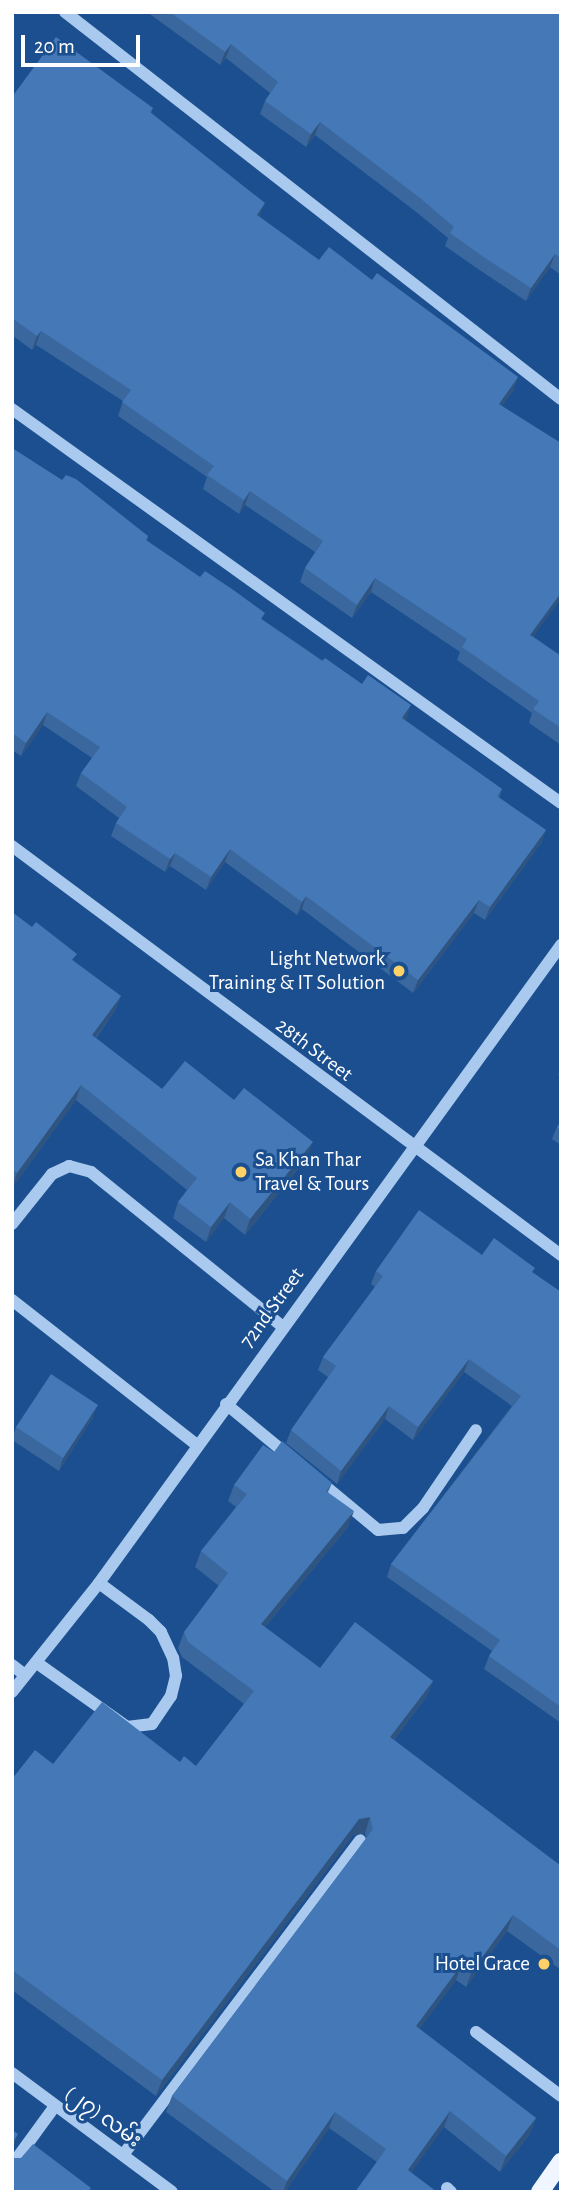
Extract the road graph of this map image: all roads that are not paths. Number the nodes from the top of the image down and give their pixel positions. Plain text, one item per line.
1 (65, 12) edge
2 (561, 399) edge
3 (12, 409) edge
4 (561, 803) edge
5 (12, 846) edge
6 (561, 945) edge
7 (412, 1148) junction
8 (12, 1224) edge
9 (561, 1255) edge
10 (12, 1300) edge
11 (283, 1327) junction
12 (226, 1404) junction
13 (476, 1430) dead end
14 (197, 1445) junction
15 (99, 1583) junction
16 (37, 1663) junction
17 (12, 1665) edge
18 (25, 1675) junction
19 (12, 1692) edge
20 (360, 1840) edge
21 (476, 2032) dead end
22 (12, 2073) edge
23 (561, 2096) edge
24 (55, 2106) junction
25 (123, 2155) junction
26 (561, 2162) edge
27 (12, 2165) edge
28 (172, 2192) edge
29 (540, 2192) edge

1 - 2 street
3 - 4 street
5 - 7 street, 28th Street
6 - 7 street, 72nd Street
7 - 9 street, 28th Street
7 - 11 street, 72nd Street
8 - 11 street
10 - 14 street
11 - 12 street, 72nd Street
12 - 13 street
12 - 14 street, 72nd Street
14 - 15 street, 72nd Street
15 - 16 street, 72nd Street
15 - 16 street
16 - 18 street, 72nd Street
17 - 18 street
18 - 19 street, 72nd Street
20 - 25 street
21 - 23 street
22 - 24 street, (၂၇) လမ်း
24 - 25 street, (၂၇) လမ်း
24 - 27 street
25 - 28 street, (၂၇) လမ်း
26 - 29 main road

